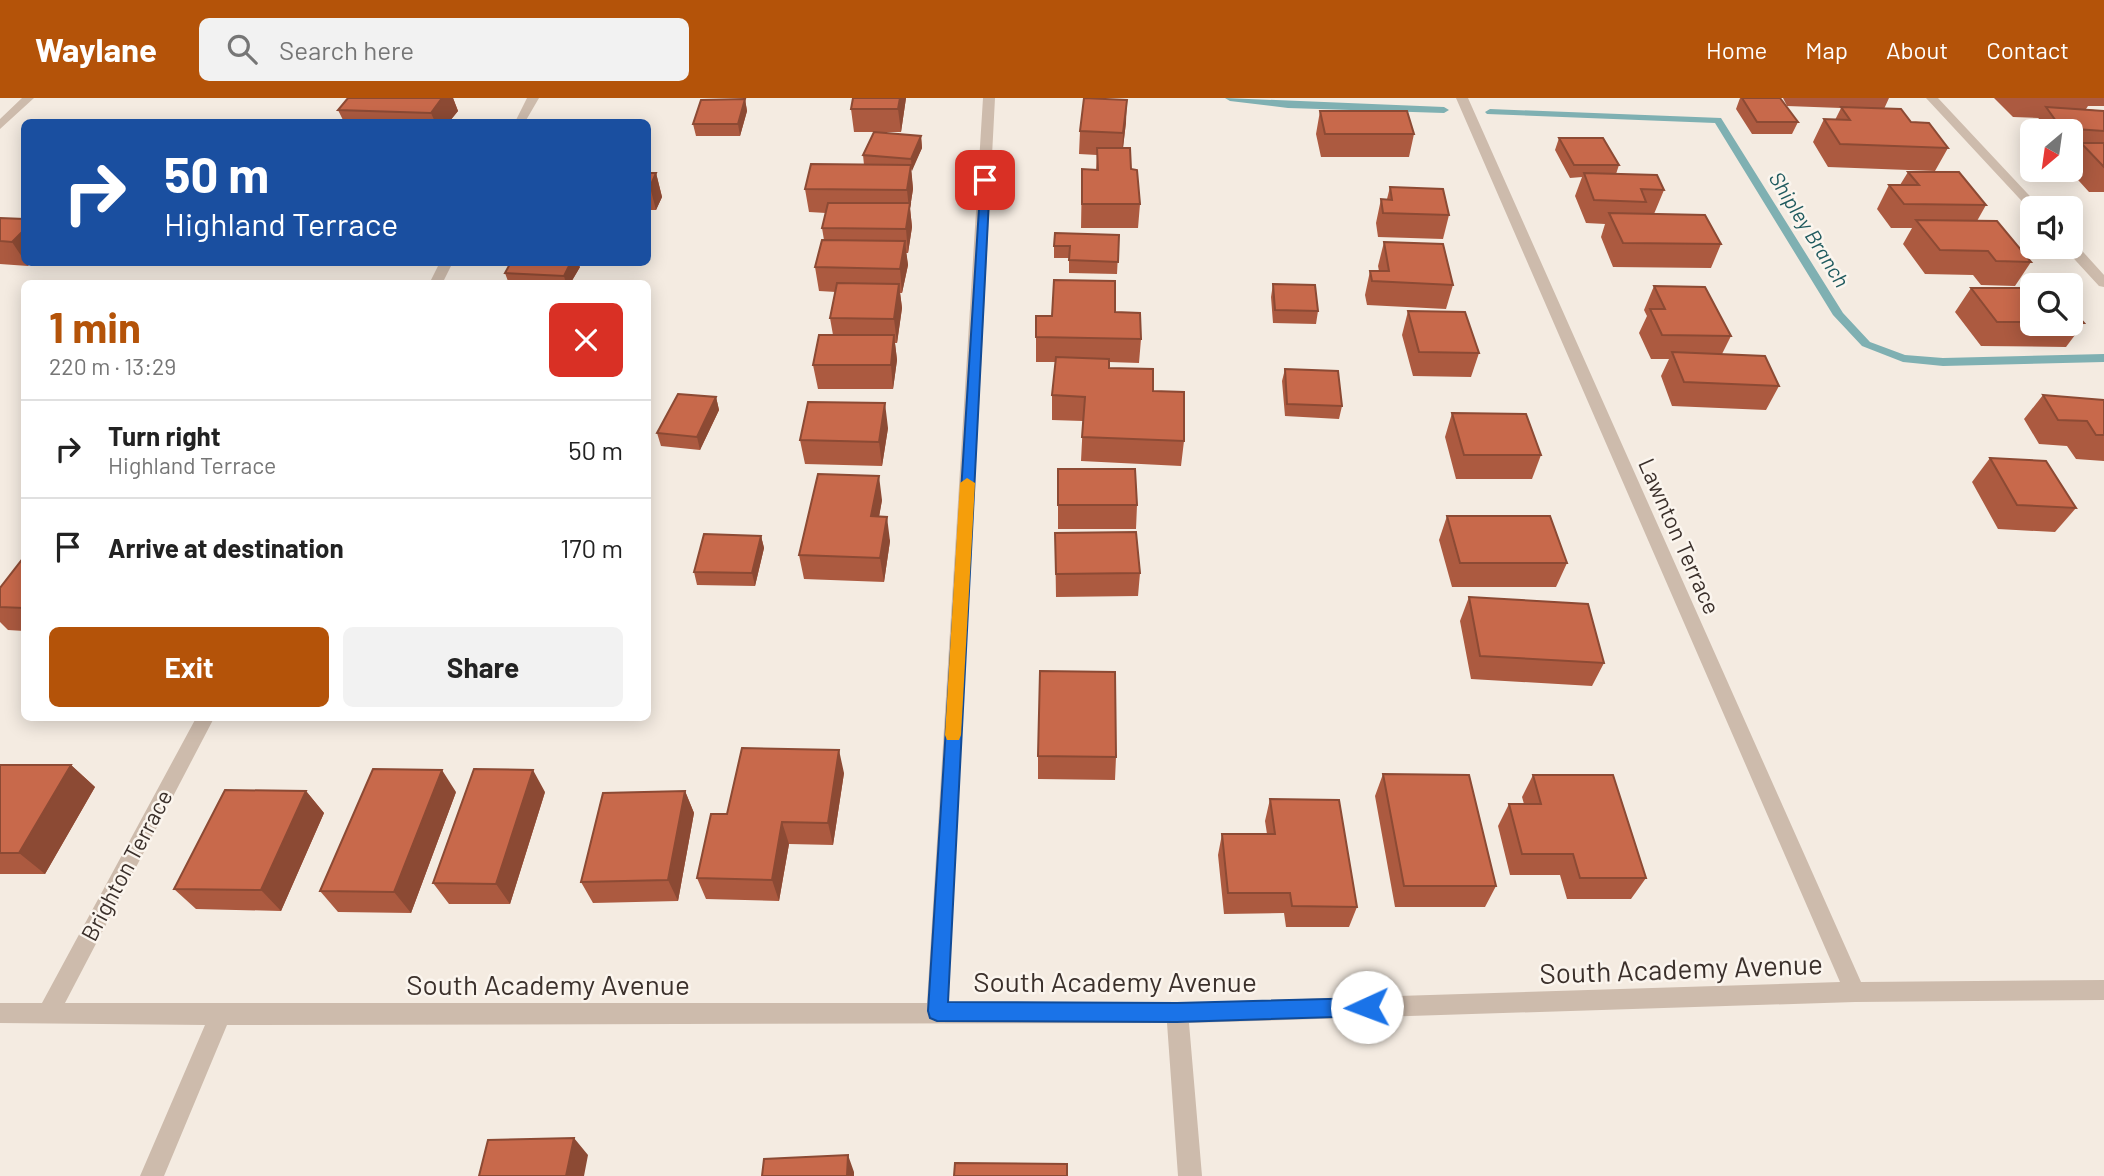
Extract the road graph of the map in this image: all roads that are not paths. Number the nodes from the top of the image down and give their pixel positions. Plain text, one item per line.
1 (28, 98) edge
2 (533, 98) edge
3 (989, 98) edge
4 (1462, 98) edge
5 (1932, 98) edge
6 (522, 119) edge
7 (0, 126) edge
8 (2024, 196) edge
9 (2082, 259) edge
10 (2104, 283) edge
11 (203, 721) edge
12 (2104, 990) edge
13 (1855, 992) junction
14 (937, 1011) junction
15 (0, 1013) edge
16 (48, 1013) junction
17 (1177, 1013) junction
18 (220, 1016) junction
19 (152, 1176) edge
20 (1190, 1176) edge

1 - 7 street
2 - 6 street
3 - 14 street
4 - 13 street, Lawnton Terrace
5 - 8 street
9 - 10 street
11 - 16 street, Brighton Terrace
12 - 13 street, South Academy Avenue
13 - 17 street, South Academy Avenue
14 - 17 street, South Academy Avenue
14 - 18 street, South Academy Avenue
15 - 16 street, South Academy Avenue
16 - 18 street, South Academy Avenue
17 - 20 street
18 - 19 street

